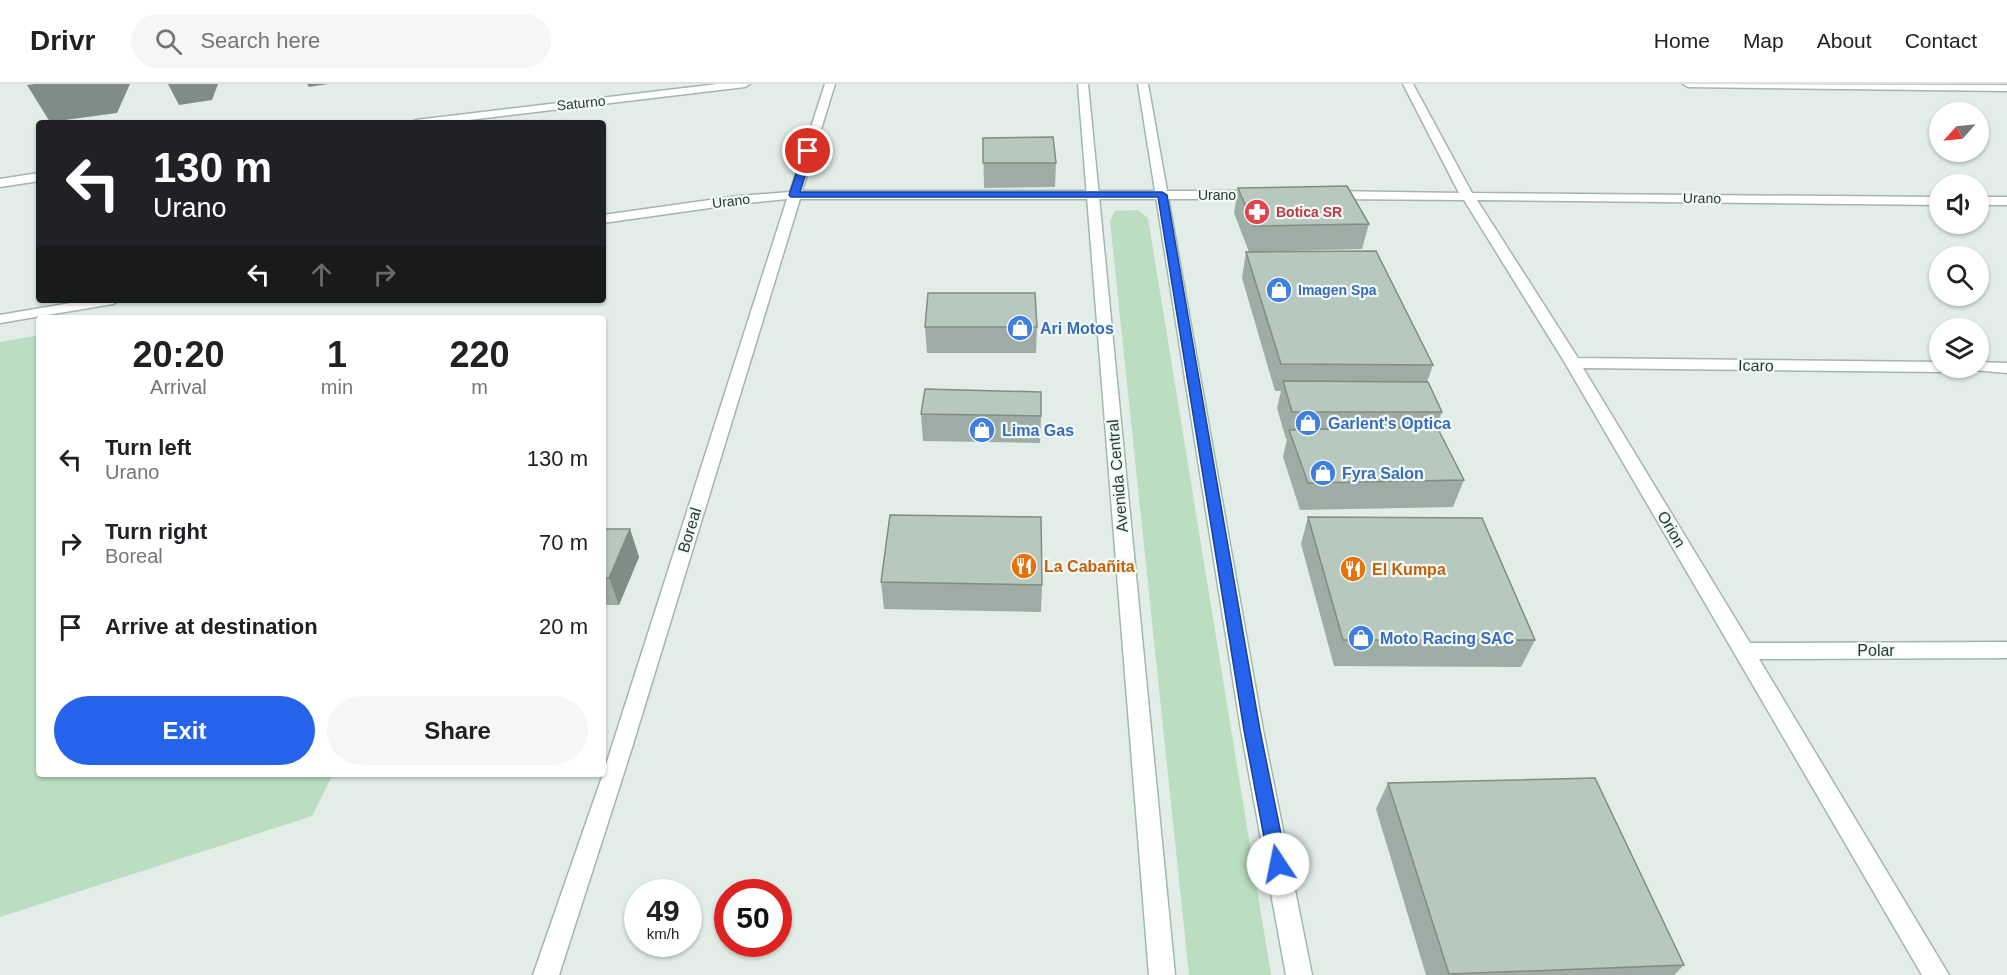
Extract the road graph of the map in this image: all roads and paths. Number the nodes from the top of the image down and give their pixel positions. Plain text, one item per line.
1 (745, 84) edge
2 (830, 84) edge
3 (1083, 84) edge
4 (1143, 84) edge
5 (1408, 84) edge
6 (1688, 84) edge
7 (1769, 85) edge
8 (2007, 88) edge
9 (441, 120) edge
10 (36, 177) edge
11 (0, 183) edge
12 (794, 195) junction
13 (1092, 195) junction
14 (1162, 195) junction
15 (1279, 195) edge
16 (1314, 195) edge
17 (1467, 195) junction
18 (1929, 201) edge
19 (1989, 201) edge
20 (2007, 201) edge
21 (606, 219) edge
22 (95, 303) edge
23 (0, 319) edge
24 (1573, 363) junction
25 (1929, 367) edge
26 (1989, 368) edge
27 (2007, 368) edge
28 (2007, 650) edge
29 (1744, 651) junction
30 (546, 975) edge
31 (1162, 975) edge
32 (1299, 975) edge
33 (1936, 975) edge

1 - 9 street, Saturno
2 - 12 street, Boreal
3 - 13 street, Avenida Central
4 - 14 street
5 - 17 street, Orion
6 - 7 street
7 - 8 street
10 - 11 street
12 - 13 street, Urano
12 - 21 street, Urano
12 - 30 street, Boreal
13 - 14 street, Urano
13 - 31 street, Avenida Central
14 - 15 street, Urano
14 - 32 street
16 - 17 street, Urano
17 - 18 street, Urano
17 - 24 street, Orion
19 - 20 street
22 - 23 street
24 - 25 street, Icaro
24 - 29 street, Orion
26 - 27 street
28 - 29 street, Polar
29 - 33 street, Orion

